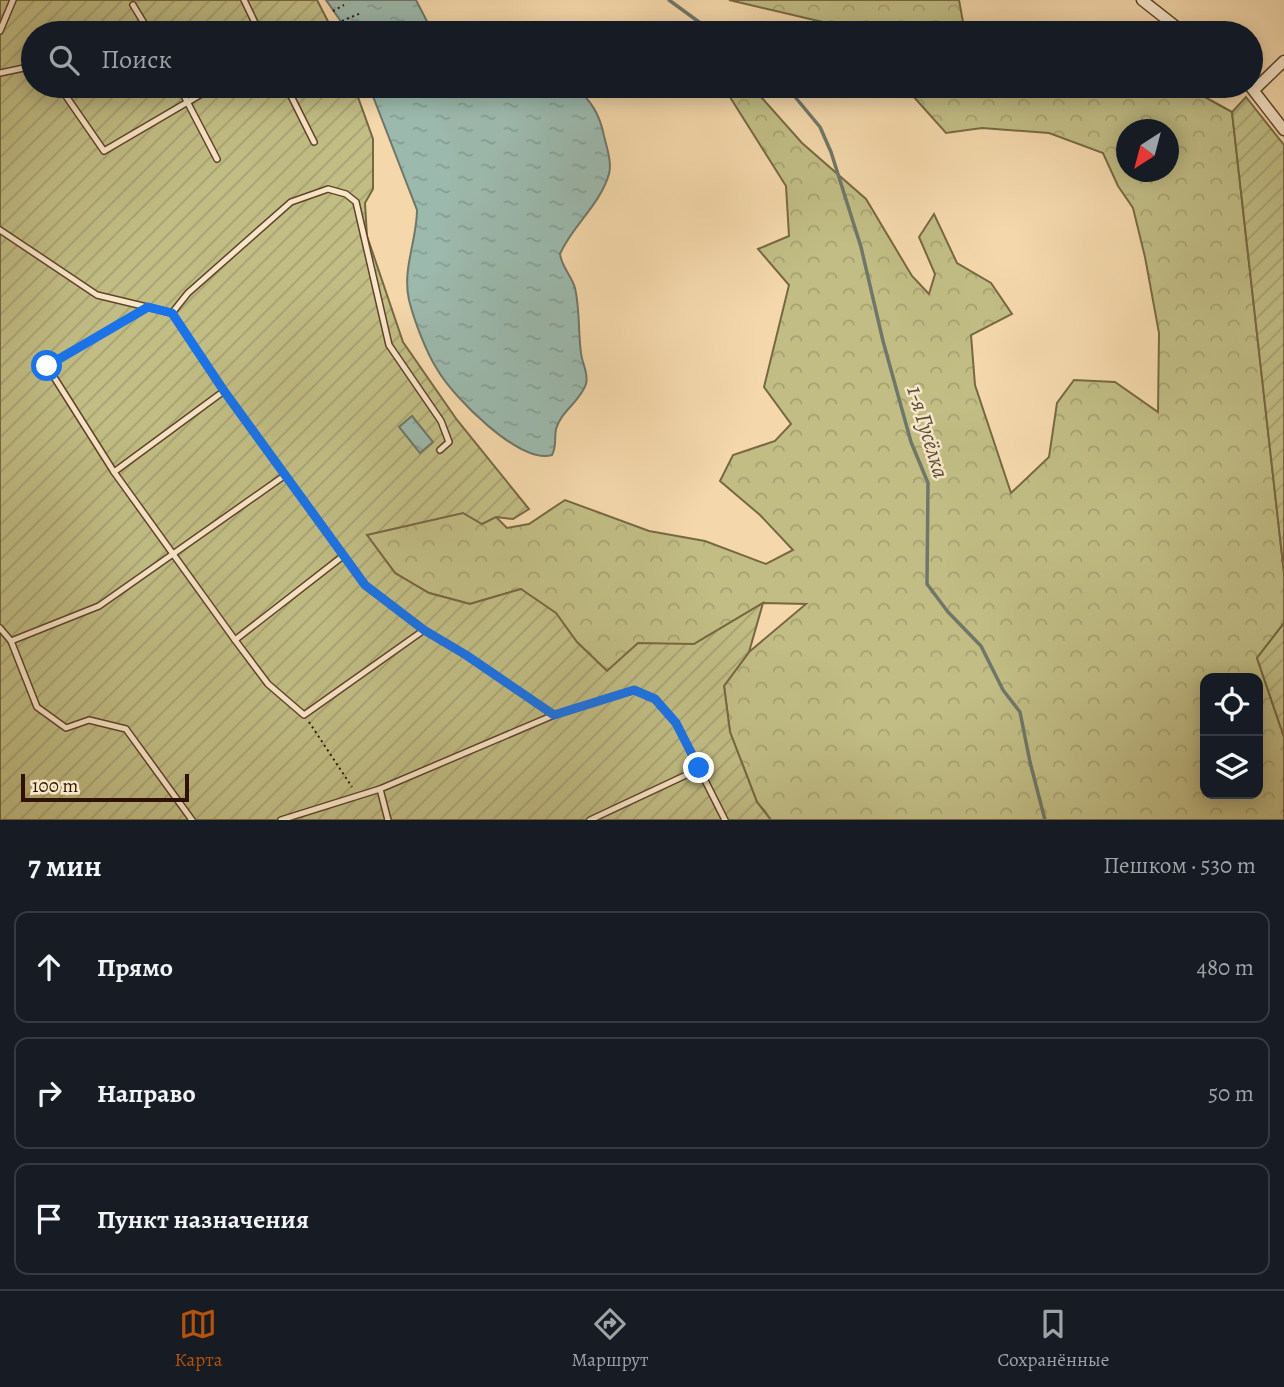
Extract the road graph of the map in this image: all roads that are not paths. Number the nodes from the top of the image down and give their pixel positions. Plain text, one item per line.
1 (13, 0) edge
2 (244, 0) edge
3 (1142, 0) edge
4 (133, 5) dead end
5 (143, 21) edge
6 (254, 21) edge
7 (1169, 21) edge
8 (0, 31) edge
9 (1284, 61) edge
10 (21, 69) edge
11 (0, 73) edge
12 (1263, 79) edge
13 (67, 98) edge
14 (185, 98) edge
15 (194, 98) edge
16 (292, 98) edge
17 (1260, 98) edge
18 (187, 102) junction
19 (1284, 130) edge
20 (314, 142) dead end
21 (217, 159) dead end
22 (0, 230) edge
23 (172, 313) junction
24 (47, 366) road end
25 (224, 391) junction
26 (440, 450) dead end
27 (114, 472) junction
28 (284, 476) junction
29 (173, 552) junction
30 (343, 556) junction
31 (0, 628) edge
32 (424, 630) junction
33 (235, 640) junction
34 (11, 641) junction
35 (554, 715) junction
36 (699, 768) junction
37 (380, 789) junction
38 (192, 820) edge
39 (281, 820) edge
40 (388, 820) edge
41 (590, 820) edge
42 (725, 820) edge

1 - 8 lane
2 - 6 lane
3 - 7 street
4 - 5 lane
9 - 12 street
10 - 11 lane
13 - 18 lane
14 - 18 lane
15 - 18 lane
16 - 20 lane
17 - 19 street
18 - 21 lane
22 - 23 lane
23 - 25 lane
23 - 26 lane
24 - 27 lane
25 - 27 lane
25 - 28 lane
27 - 29 lane
28 - 29 lane
28 - 30 lane
29 - 33 lane
29 - 34 lane
30 - 32 lane
30 - 33 lane
31 - 34 lane
32 - 33 lane
32 - 35 lane
34 - 38 lane
35 - 36 lane
35 - 37 lane
36 - 41 lane
36 - 42 lane
37 - 39 lane
37 - 40 lane

